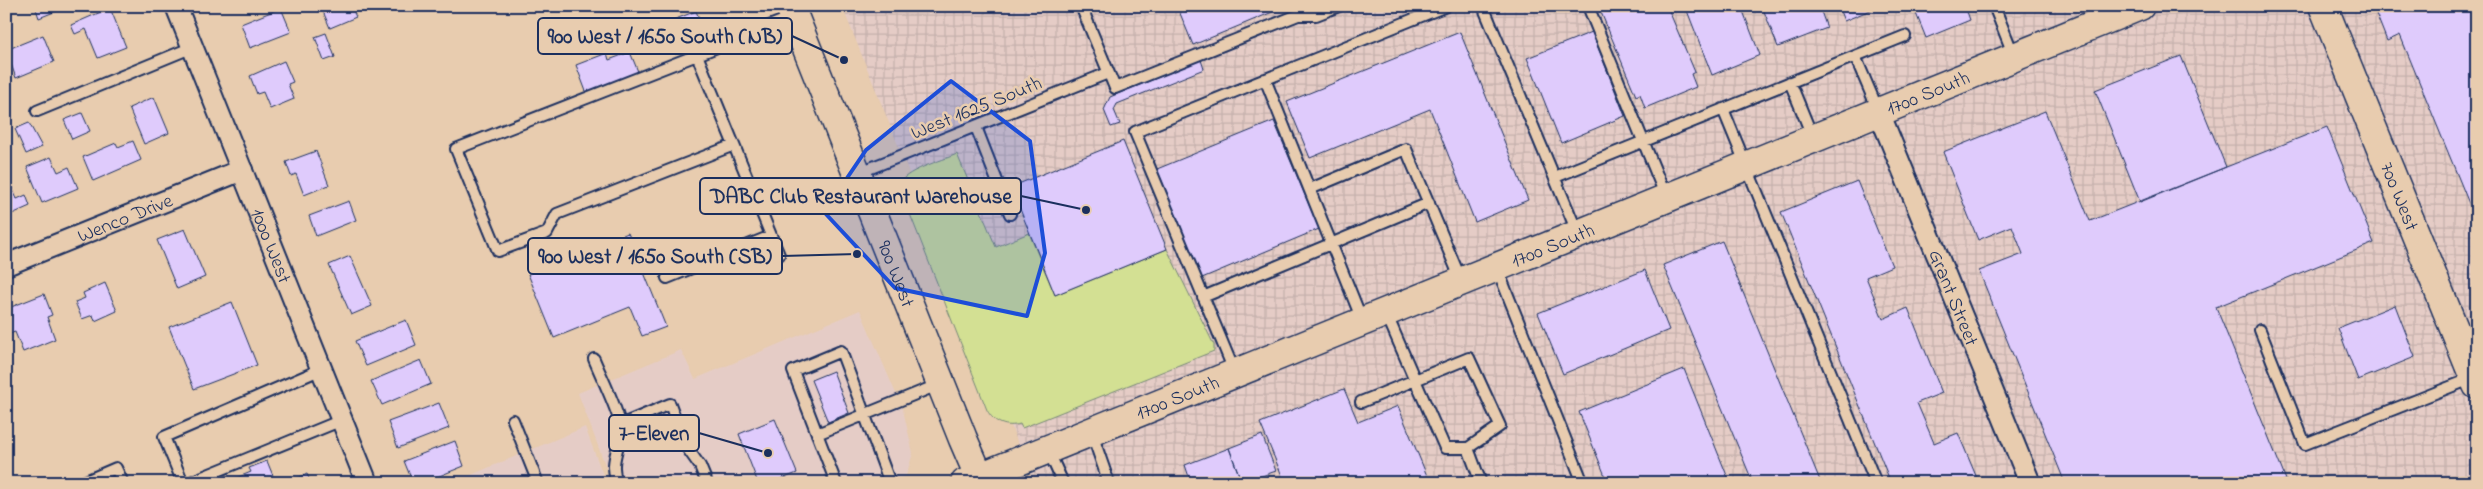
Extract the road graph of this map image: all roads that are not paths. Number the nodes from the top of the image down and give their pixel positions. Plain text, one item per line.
1 (176, 6) edge
2 (1081, 6) edge
3 (1339, 6) edge
4 (1446, 6) edge
5 (1483, 6) edge
6 (1588, 6) edge
7 (1994, 6) edge
8 (2323, 6) edge
9 (2132, 8) edge
10 (792, 11) edge
11 (1905, 36) dead end
12 (193, 47) junction
13 (697, 55) junction
14 (1855, 56) junction
15 (2015, 57) junction
16 (1108, 72) junction
17 (1265, 79) junction
18 (1790, 82) junction
19 (1723, 109) junction
20 (37, 110) dead end
21 (1879, 112) junction
22 (976, 127) junction
23 (1813, 139) junction
24 (1644, 141) junction
25 (734, 145) junction
26 (1746, 166) junction
27 (242, 170) junction
28 (858, 174) junction
29 (1555, 177) junction
30 (1310, 189) junction
31 (1666, 198) junction
32 (1429, 203) junction
33 (1010, 214) dead end
34 (1579, 234) junction
35 (771, 236) junction
36 (1332, 244) junction
37 (779, 255) dead end
38 (6, 265) edge
39 (1497, 267) junction
40 (667, 278) dead end
41 (1462, 281) junction
42 (1203, 297) junction
43 (1374, 317) junction
44 (2260, 330) dead end
45 (594, 360) dead end
46 (322, 369) junction
47 (1235, 373) junction
48 (1415, 380) junction
49 (2475, 381) edge
50 (940, 384) junction
51 (1361, 402) dead end
52 (865, 415) junction
53 (342, 420) junction
54 (513, 420) dead end
55 (620, 425) junction
56 (1092, 431) junction
57 (817, 434) junction
58 (1468, 448) junction
59 (1048, 449) junction
60 (976, 481) edge
61 (1106, 482) edge
62 (81, 483) edge
63 (123, 483) edge
64 (183, 483) edge
65 (188, 483) edge
66 (367, 483) edge
67 (538, 483) edge
68 (617, 483) edge
69 (707, 483) edge
70 (836, 483) edge
71 (890, 483) edge
72 (1063, 483) edge
73 (1481, 483) edge
74 (1584, 483) edge
75 (1876, 483) edge
76 (2030, 483) edge

1 - 12 street, 1000 West
2 - 16 lane
3 - 16 lane
4 - 17 lane
5 - 29 lane
6 - 24 lane
7 - 15 lane
8 - 49 street, 700 West
9 - 15 street, 1700 South
10 - 13 lane
10 - 28 street, 900 West
11 - 14 lane
12 - 20 lane
12 - 27 street, 1000 West
13 - 25 lane
13 - 25 lane
14 - 18 lane
14 - 21 lane
15 - 21 street, 1700 South
16 - 22 lane, West 1625 South
17 - 30 lane
17 - 42 lane
18 - 19 lane
18 - 23 lane
19 - 24 lane
19 - 26 lane
21 - 23 street, 1700 South
21 - 76 street, Grant Street
22 - 28 lane, West 1625 South
22 - 33 lane
23 - 26 street, 1700 South
24 - 29 lane
24 - 31 lane
25 - 35 lane
26 - 31 street, 1700 South
26 - 75 lane
27 - 38 street, Wenco Drive
27 - 46 street, 1000 West
28 - 50 street, 900 West
29 - 34 lane
30 - 32 lane
30 - 36 lane
31 - 34 street, 1700 South
32 - 36 lane
32 - 41 lane
34 - 39 street, 1700 South
35 - 37 lane
35 - 40 lane
36 - 42 lane
36 - 43 lane
39 - 41 street, 1700 South
39 - 74 lane
41 - 43 street, 1700 South
42 - 47 lane
43 - 47 street, 1700 South
43 - 48 lane
44 - 49 lane
45 - 55 lane
46 - 53 street, 1000 West
46 - 64 lane
47 - 56 street, 1700 South
48 - 51 lane
48 - 58 lane
48 - 58 lane
50 - 52 lane
50 - 60 street, 900 West
52 - 57 lane
52 - 57 lane
52 - 71 lane
53 - 65 lane
53 - 66 street, 1000 West
54 - 67 lane
55 - 68 lane
55 - 69 lane
56 - 59 street, 1700 South
56 - 61 lane
57 - 70 lane
58 - 73 lane
59 - 60 street, 1700 South
59 - 72 lane
62 - 63 lane

